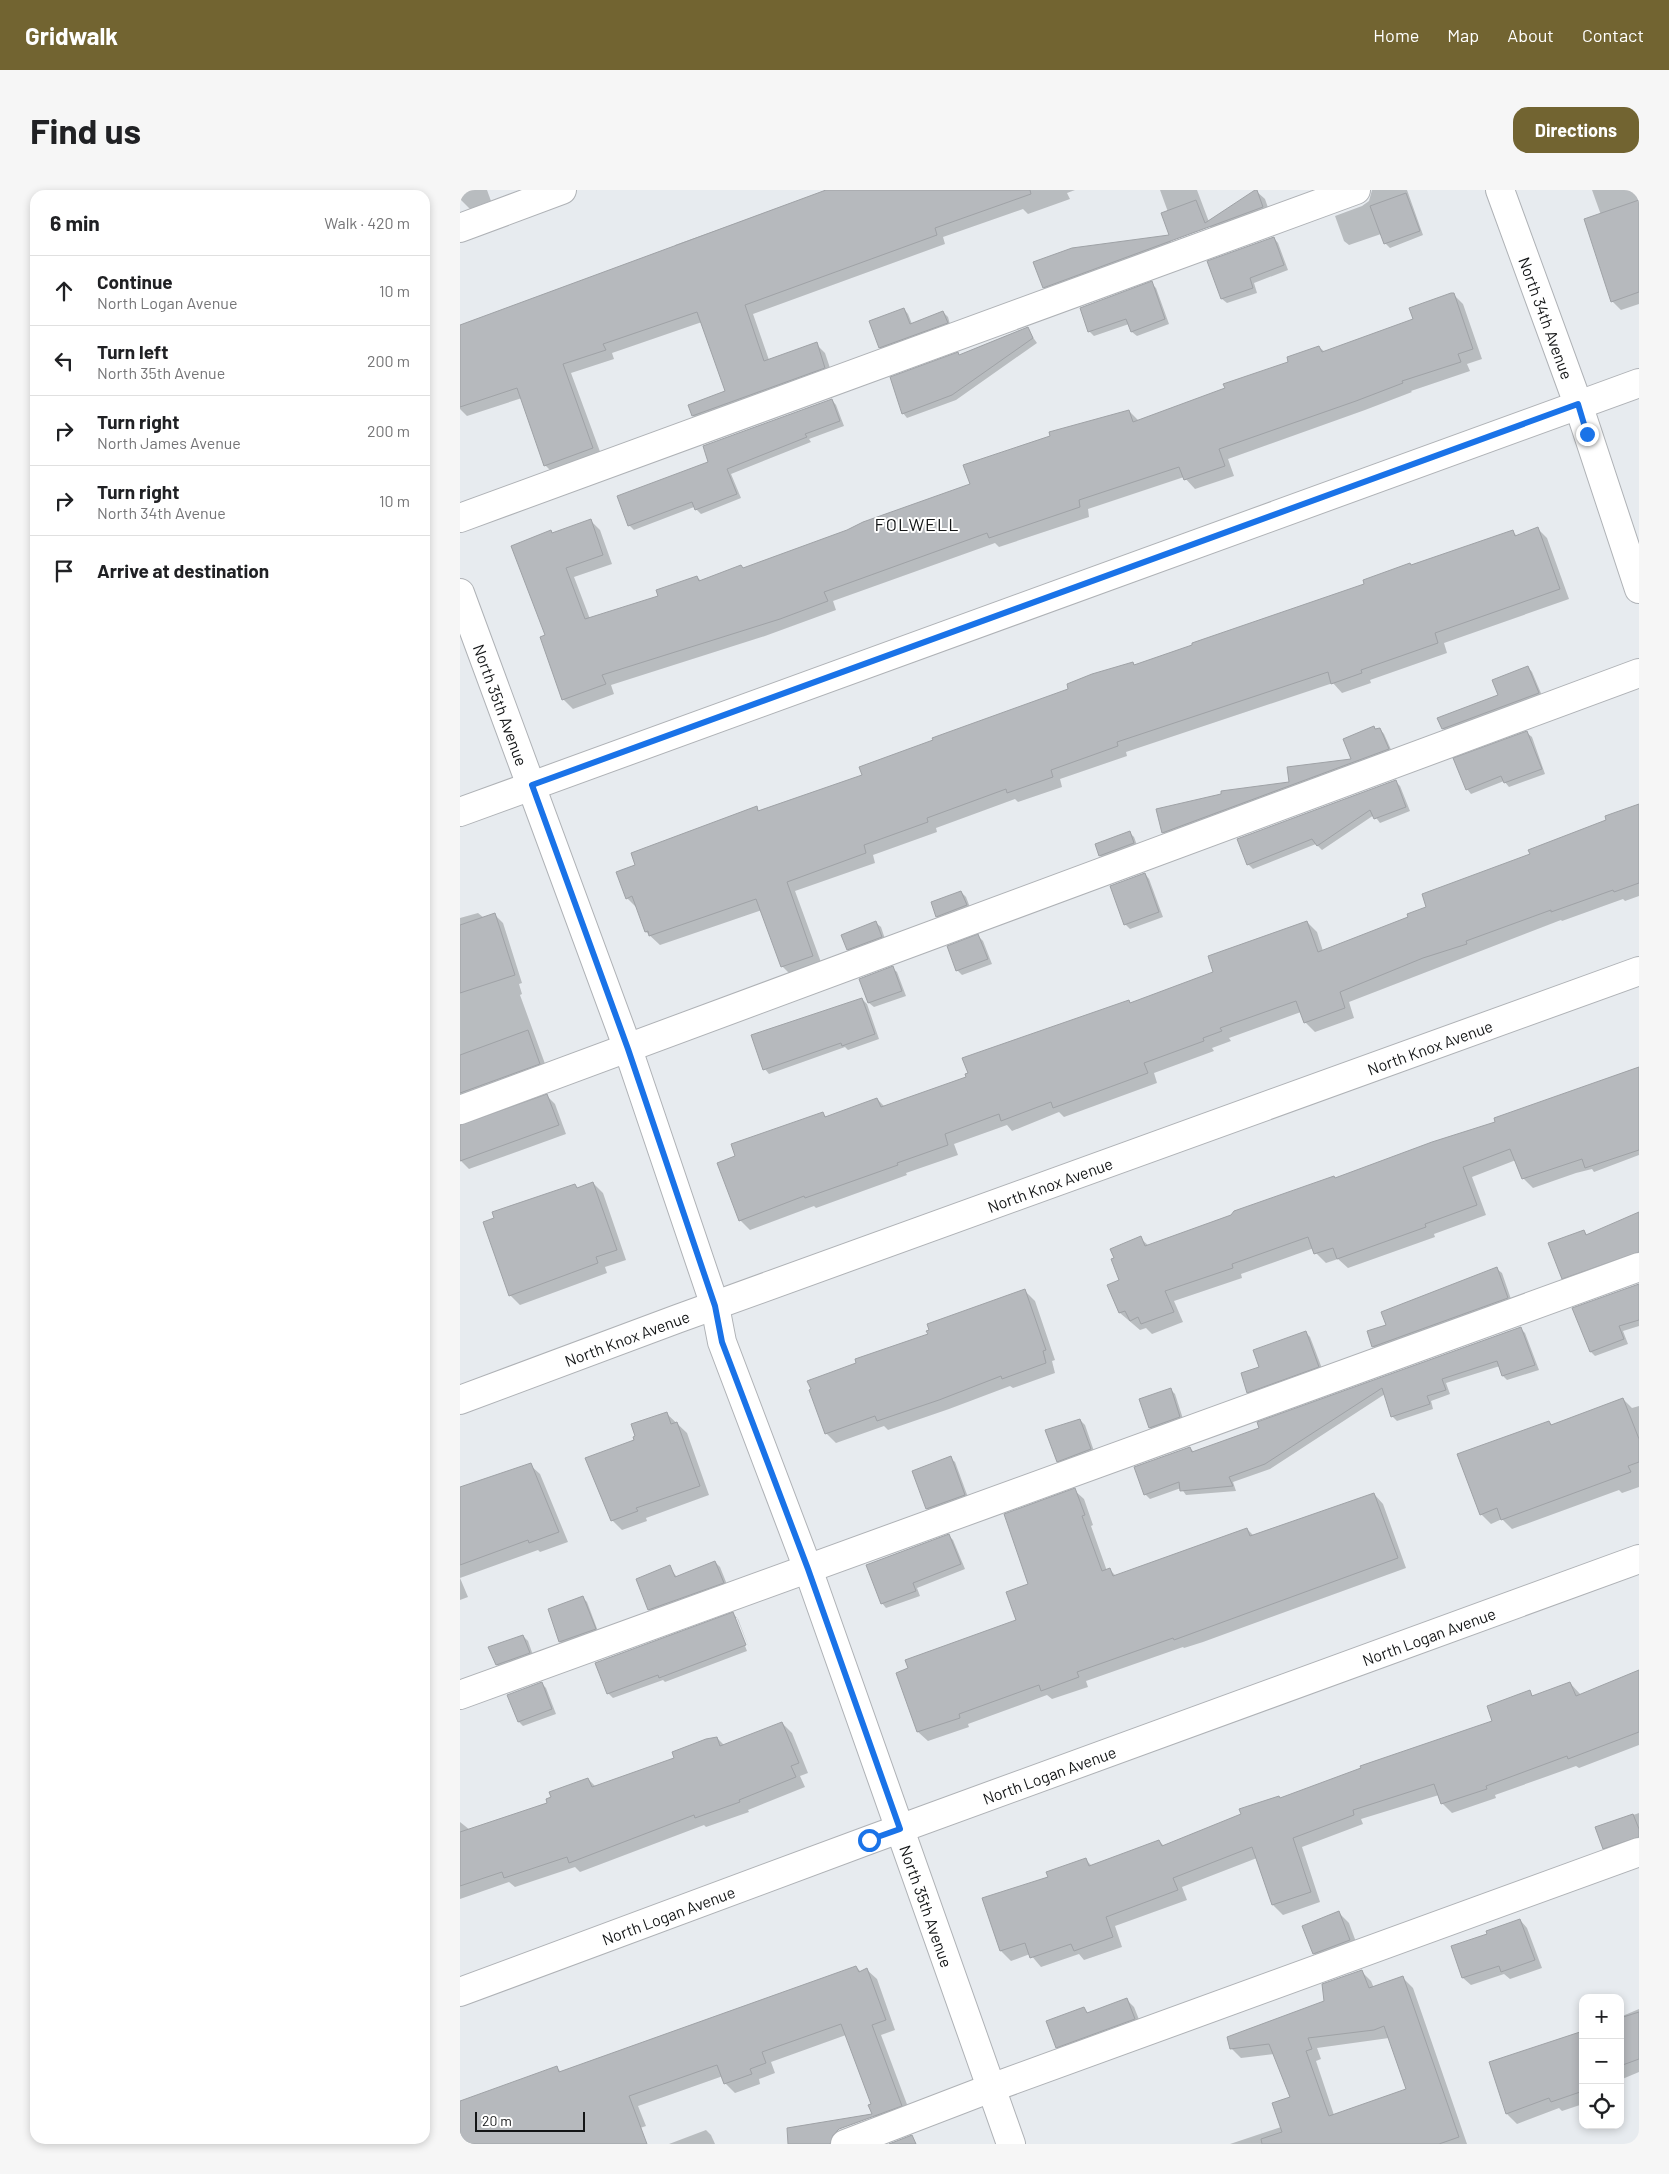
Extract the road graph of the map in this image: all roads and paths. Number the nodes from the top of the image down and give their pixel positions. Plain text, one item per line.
1 (562, 190) edge
2 (1356, 190) edge
3 (1500, 190) edge
4 (460, 228) edge
5 (1639, 382) edge
6 (1578, 404) junction
7 (460, 518) edge
8 (1639, 589) edge
9 (460, 593) edge
10 (1639, 674) edge
11 (532, 785) junction
12 (460, 812) edge
13 (1639, 971) edge
14 (628, 1049) junction
15 (460, 1110) edge
16 (1639, 1267) edge
17 (715, 1306) junction
18 (460, 1400) edge
19 (1639, 1559) edge
20 (808, 1569) junction
21 (460, 1695) edge
22 (900, 1829) junction
23 (1639, 1852) edge
24 (460, 1992) edge
25 (991, 2088) junction
26 (844, 2144) edge
27 (1011, 2144) edge

1 - 4 street
2 - 7 street
3 - 6 street, North 34th Avenue
5 - 6 street
6 - 8 street, North 34th Avenue
6 - 11 street
9 - 11 street, North 35th Avenue
10 - 14 street
11 - 12 street
11 - 14 street, North 35th Avenue
13 - 17 street, North Knox Avenue
14 - 15 street
14 - 17 street, North 35th Avenue
16 - 20 street
17 - 18 street, North Knox Avenue
17 - 20 street, North 35th Avenue
19 - 22 street, North Logan Avenue
20 - 21 street
20 - 22 street, North 35th Avenue
22 - 24 street, North Logan Avenue
22 - 25 street, North 35th Avenue
23 - 25 street
25 - 26 street
25 - 27 street, North 35th Avenue

